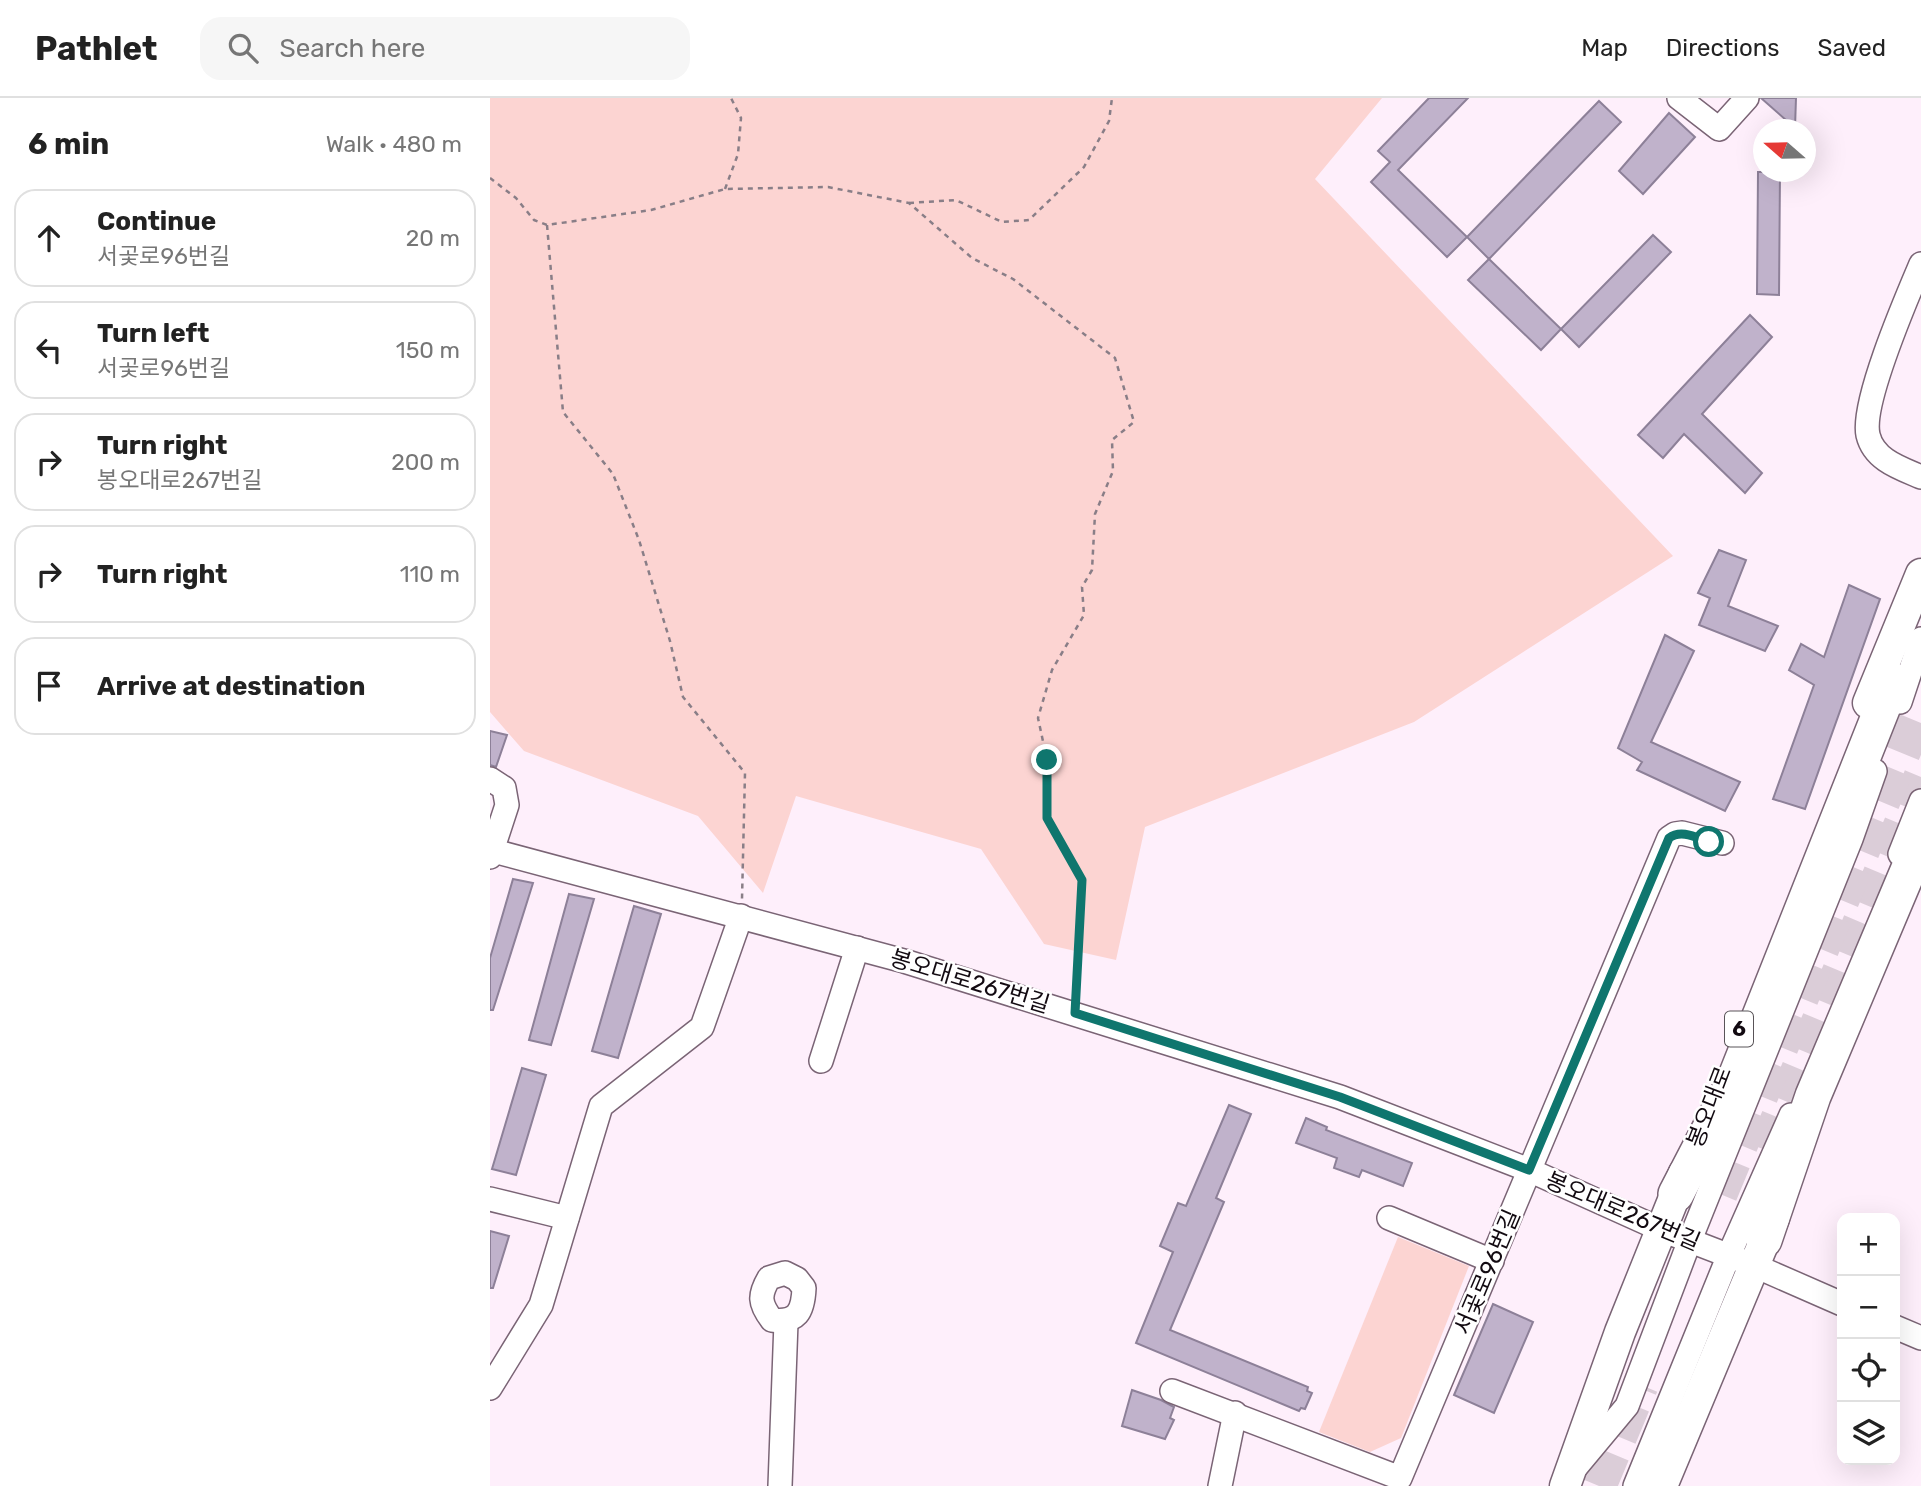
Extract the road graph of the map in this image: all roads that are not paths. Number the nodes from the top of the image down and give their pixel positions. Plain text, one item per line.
1 (1679, 98) edge
2 (1747, 98) edge
3 (1921, 264) edge
4 (1921, 477) edge
5 (1921, 574) edge
6 (1921, 639) edge
7 (1893, 681) dead end
8 (490, 779) edge
9 (1921, 801) edge
10 (1921, 840) edge
11 (1722, 843) dead end
12 (491, 852) edge
13 (1921, 875) edge
14 (741, 916) junction
15 (857, 948) junction
16 (821, 1061) dead end
17 (1529, 1170) junction
18 (1676, 1194) junction
19 (490, 1199) edge
20 (567, 1218) junction
21 (1389, 1218) dead end
22 (1662, 1230) junction
23 (1690, 1241) junction
24 (1749, 1253) junction
25 (1492, 1261) junction
26 (1837, 1301) edge
27 (786, 1322) dead end
28 (1900, 1329) edge
29 (1920, 1335) edge
30 (490, 1388) edge
31 (1172, 1391) dead end
32 (1235, 1413) junction
33 (1569, 1481) edge
34 (780, 1486) edge
35 (1220, 1486) edge
36 (1635, 1486) edge
37 (1662, 1486) edge

1 - 2 street
3 - 4 street
5 - 18 main road, 봉오대로 / 6
6 - 23 street
7 - 18 highway
8 - 12 street
9 - 24 street
10 - 24 highway
11 - 17 street, 서곷로96번길
12 - 14 street, 봉오대로267번길
13 - 24 main road
14 - 15 street, 봉오대로267번길
14 - 20 street
15 - 16 street
15 - 17 street, 봉오대로267번길
17 - 22 street, 봉오대로267번길
17 - 25 street, 서곷로96번길
18 - 22 main road, 봉오대로 / 6
19 - 20 street
20 - 30 street
21 - 25 street
22 - 23 street, 봉오대로267번길
22 - 33 main road, 봉오대로 / 6
23 - 24 street, 봉오대로267번길
23 - 33 street
24 - 26 street, 봉오대로267번길
24 - 36 street
24 - 37 main road
25 - 32 street, 서곷로96번길
27 - 34 street
28 - 29 street
31 - 32 street, 서곷로96번길
32 - 35 street

